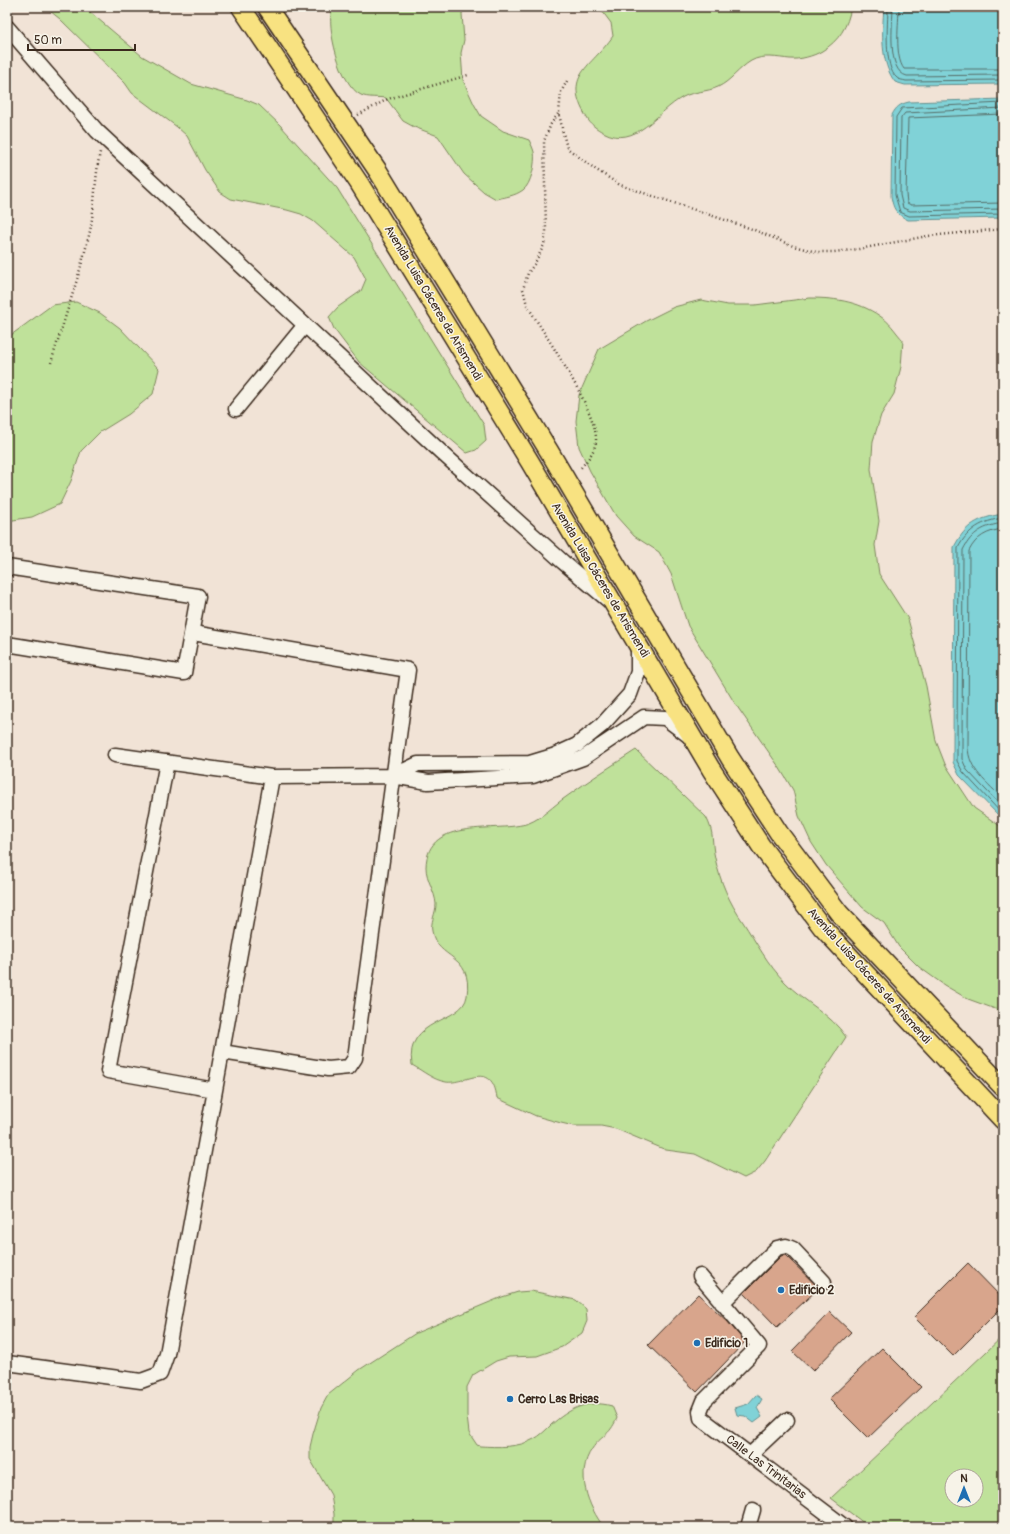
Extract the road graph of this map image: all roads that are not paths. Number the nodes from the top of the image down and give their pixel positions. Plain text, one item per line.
1 (241, 7) edge
2 (268, 7) edge
3 (7, 26) edge
4 (305, 325) junction
5 (236, 409) dead end
6 (7, 567) edge
7 (615, 605) junction
8 (193, 633) junction
9 (7, 644) edge
10 (638, 645) junction
11 (693, 738) junction
12 (115, 755) dead end
13 (167, 762) junction
14 (556, 762) junction
15 (450, 764) junction
16 (393, 776) junction
17 (272, 777) junction
18 (449, 781) junction
19 (222, 1052) junction
20 (1003, 1087) edge
21 (215, 1090) junction
22 (1003, 1120) edge
23 (700, 1276) dead end
24 (824, 1282) dead end
25 (722, 1302) junction
26 (7, 1363) edge
27 (787, 1420) dead end
28 (750, 1455) junction
29 (753, 1510) dead end
30 (748, 1527) edge
31 (845, 1527) edge

1 - 7 main road, Avenida Luisa Cáceres de Arismendi
2 - 20 main road, Avenida Luisa Cáceres de Arismendi
3 - 4 street
4 - 5 street
4 - 7 street
6 - 8 street
7 - 10 main road, Avenida Luisa Cáceres de Arismendi
8 - 9 street
8 - 16 street
10 - 11 main road, Avenida Luisa Cáceres de Arismendi
10 - 14 street
11 - 14 street
11 - 22 main road, Avenida Luisa Cáceres de Arismendi
12 - 13 street
13 - 17 street
13 - 21 street
14 - 15 street
14 - 18 street
15 - 16 street
15 - 18 street
16 - 17 street
16 - 18 street
16 - 19 street
17 - 19 street
19 - 21 street
21 - 26 street
23 - 25 street
24 - 25 street
25 - 28 street, Calle Las Trinitarias
27 - 28 street
28 - 31 street, Calle Las Trinitarias
29 - 30 street

